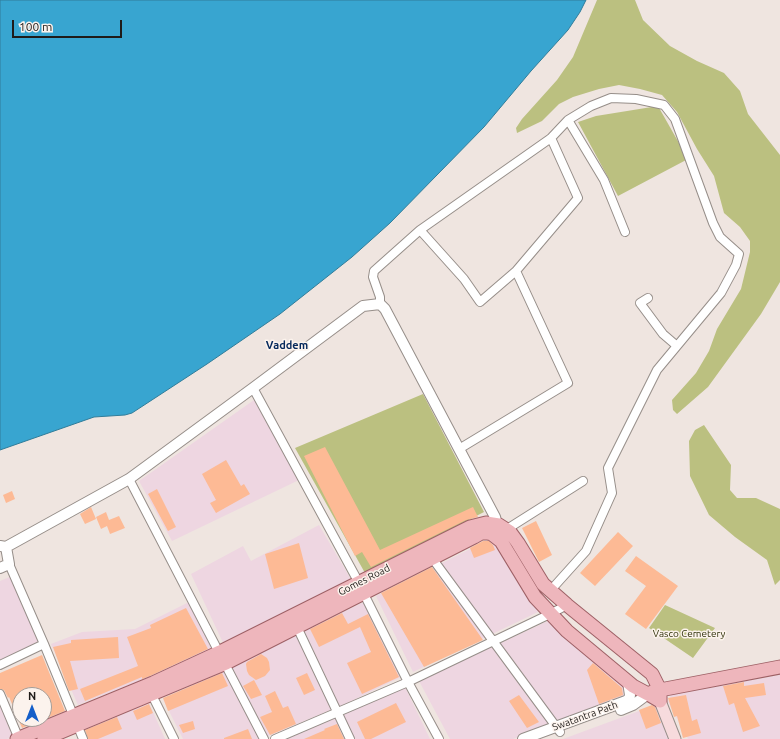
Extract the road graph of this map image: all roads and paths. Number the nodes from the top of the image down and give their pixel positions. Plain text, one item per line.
1 (568, 120) junction
2 (551, 138) junction
3 (420, 230) junction
4 (625, 232) dead end
5 (516, 271) junction
6 (648, 298) dead end
7 (380, 304) junction
8 (677, 346) junction
9 (253, 388) junction
10 (459, 449) junction
11 (129, 479) junction
12 (583, 481) dead end
13 (499, 531) junction
14 (3, 547) edge
15 (432, 558) junction
16 (4, 566) edge
17 (361, 588) junction
18 (550, 591) junction
19 (567, 605) junction
20 (550, 614) junction
21 (297, 627) junction
22 (493, 641) junction
23 (44, 644) junction
24 (223, 658) junction
25 (0, 665) edge
26 (780, 667) edge
27 (408, 682) junction
28 (628, 682) junction
29 (149, 690) junction
30 (0, 694) edge
31 (656, 695) junction
32 (338, 712) junction
33 (75, 720) junction
34 (558, 729) junction
35 (18, 739) edge
36 (44, 739) edge
37 (83, 739) edge
38 (174, 739) edge
39 (264, 739) edge
40 (275, 739) edge
41 (350, 739) edge
42 (439, 739) edge
43 (523, 739) edge
44 (542, 739) edge
45 (675, 739) edge

1 - 2 street
1 - 4 street
1 - 8 street
2 - 3 street
2 - 5 street
3 - 5 street
3 - 7 street
5 - 10 street
6 - 8 street
7 - 9 street
7 - 10 street
8 - 18 street
9 - 11 street
9 - 17 street
10 - 13 street
11 - 14 street
11 - 24 street
12 - 13 street
13 - 15 main road, Gomes Road
13 - 17 main road, Gomes Road
13 - 18 main road
13 - 20 main road
14 - 16 street
15 - 17 main road, Gomes Road
15 - 22 street
16 - 23 street
17 - 21 main road, Gomes Road
17 - 24 main road, Gomes Road
17 - 27 street
18 - 19 main road
19 - 20 street
19 - 31 main road
20 - 22 street
20 - 28 main road
21 - 24 main road, Gomes Road
21 - 32 street
22 - 27 street
22 - 34 street
23 - 25 street
23 - 33 street
24 - 29 main road, Gomes Road
24 - 39 street
26 - 31 main road
27 - 32 street
27 - 42 street
28 - 31 main road
28 - 34 street, Swatantra Path
29 - 33 main road, Gomes Road
29 - 38 street
30 - 35 street
31 - 34 street, Swatantra Path
31 - 45 main road
32 - 40 street
32 - 41 street
33 - 35 main road, Gomes Road
33 - 36 main road, Gomes Road
33 - 37 street
34 - 43 street, Swatantra Path
34 - 44 street, Swatantra Path

